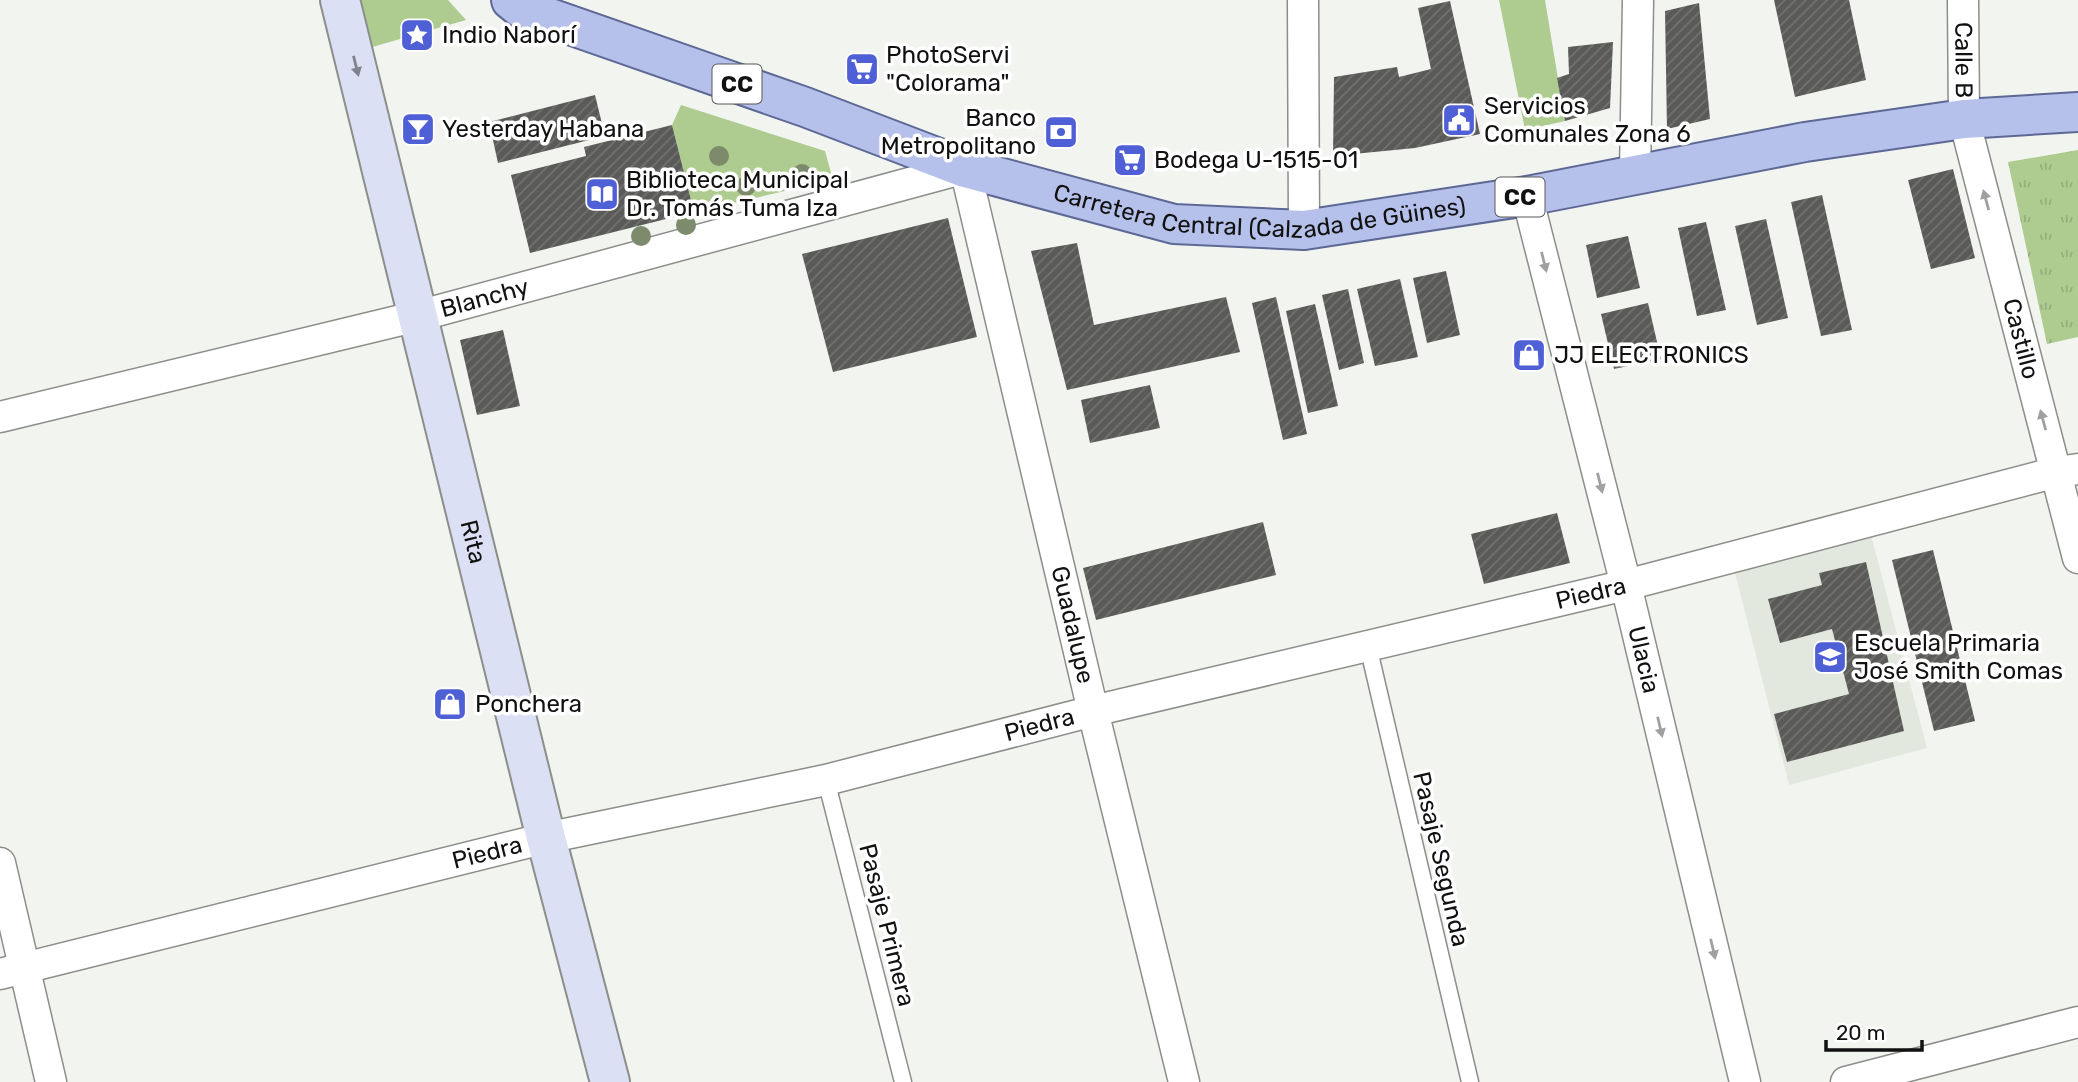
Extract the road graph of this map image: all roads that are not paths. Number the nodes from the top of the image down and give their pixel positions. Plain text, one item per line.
1 (340, 0) edge
2 (511, 0) edge
3 (1303, 0) edge
4 (1638, 0) edge
5 (1963, 0) edge
6 (2078, 112) edge
7 (1964, 119) junction
8 (965, 168) junction
9 (1636, 174) junction
10 (1527, 196) junction
11 (1304, 230) junction
12 (418, 316) junction
13 (0, 417) edge
14 (2067, 471) edge
15 (2078, 558) edge
16 (1626, 585) junction
17 (1368, 646) junction
18 (1093, 710) junction
19 (826, 780) junction
20 (546, 838) junction
21 (0, 863) edge
22 (12, 971) edge
23 (2078, 1023) edge
24 (51, 1082) edge
25 (610, 1082) edge
26 (903, 1082) edge
27 (1184, 1082) edge
28 (1470, 1082) edge
29 (1745, 1082) edge
30 (1846, 1082) edge

1 -> 12 street, Rita
2 - 8 main road, Carretera Central (Calzada de Güines) / CC
3 - 11 street
4 - 9 street
5 - 7 street, Calle B
6 - 7 main road, Carretera Central (Calzada de Güines) / CC
7 - 9 main road, Carretera Central (Calzada de Güines) / CC
14 -> 7 street, Castillo
8 - 11 main road, Carretera Central (Calzada de Güines) / CC
8 - 12 street, Blanchy
8 - 18 street, Guadalupe
9 - 10 main road, Carretera Central (Calzada de Güines) / CC
10 - 11 main road, Carretera Central (Calzada de Güines) / CC
10 -> 16 street, Ulacia
12 - 13 street, Blanchy
12 - 20 street, Rita
14 - 15 street, Castillo
14 - 16 street, Piedra
16 - 17 street, Piedra
16 -> 29 street, Ulacia
17 - 18 street, Piedra
17 - 28 lane, Pasaje Segunda
18 - 19 street, Piedra
18 - 27 street, Guadalupe
19 - 20 street, Piedra
19 - 26 lane, Pasaje Primera
20 - 22 street, Piedra
20 - 25 street, Rita
21 - 22 street
22 - 24 street
23 - 30 street

